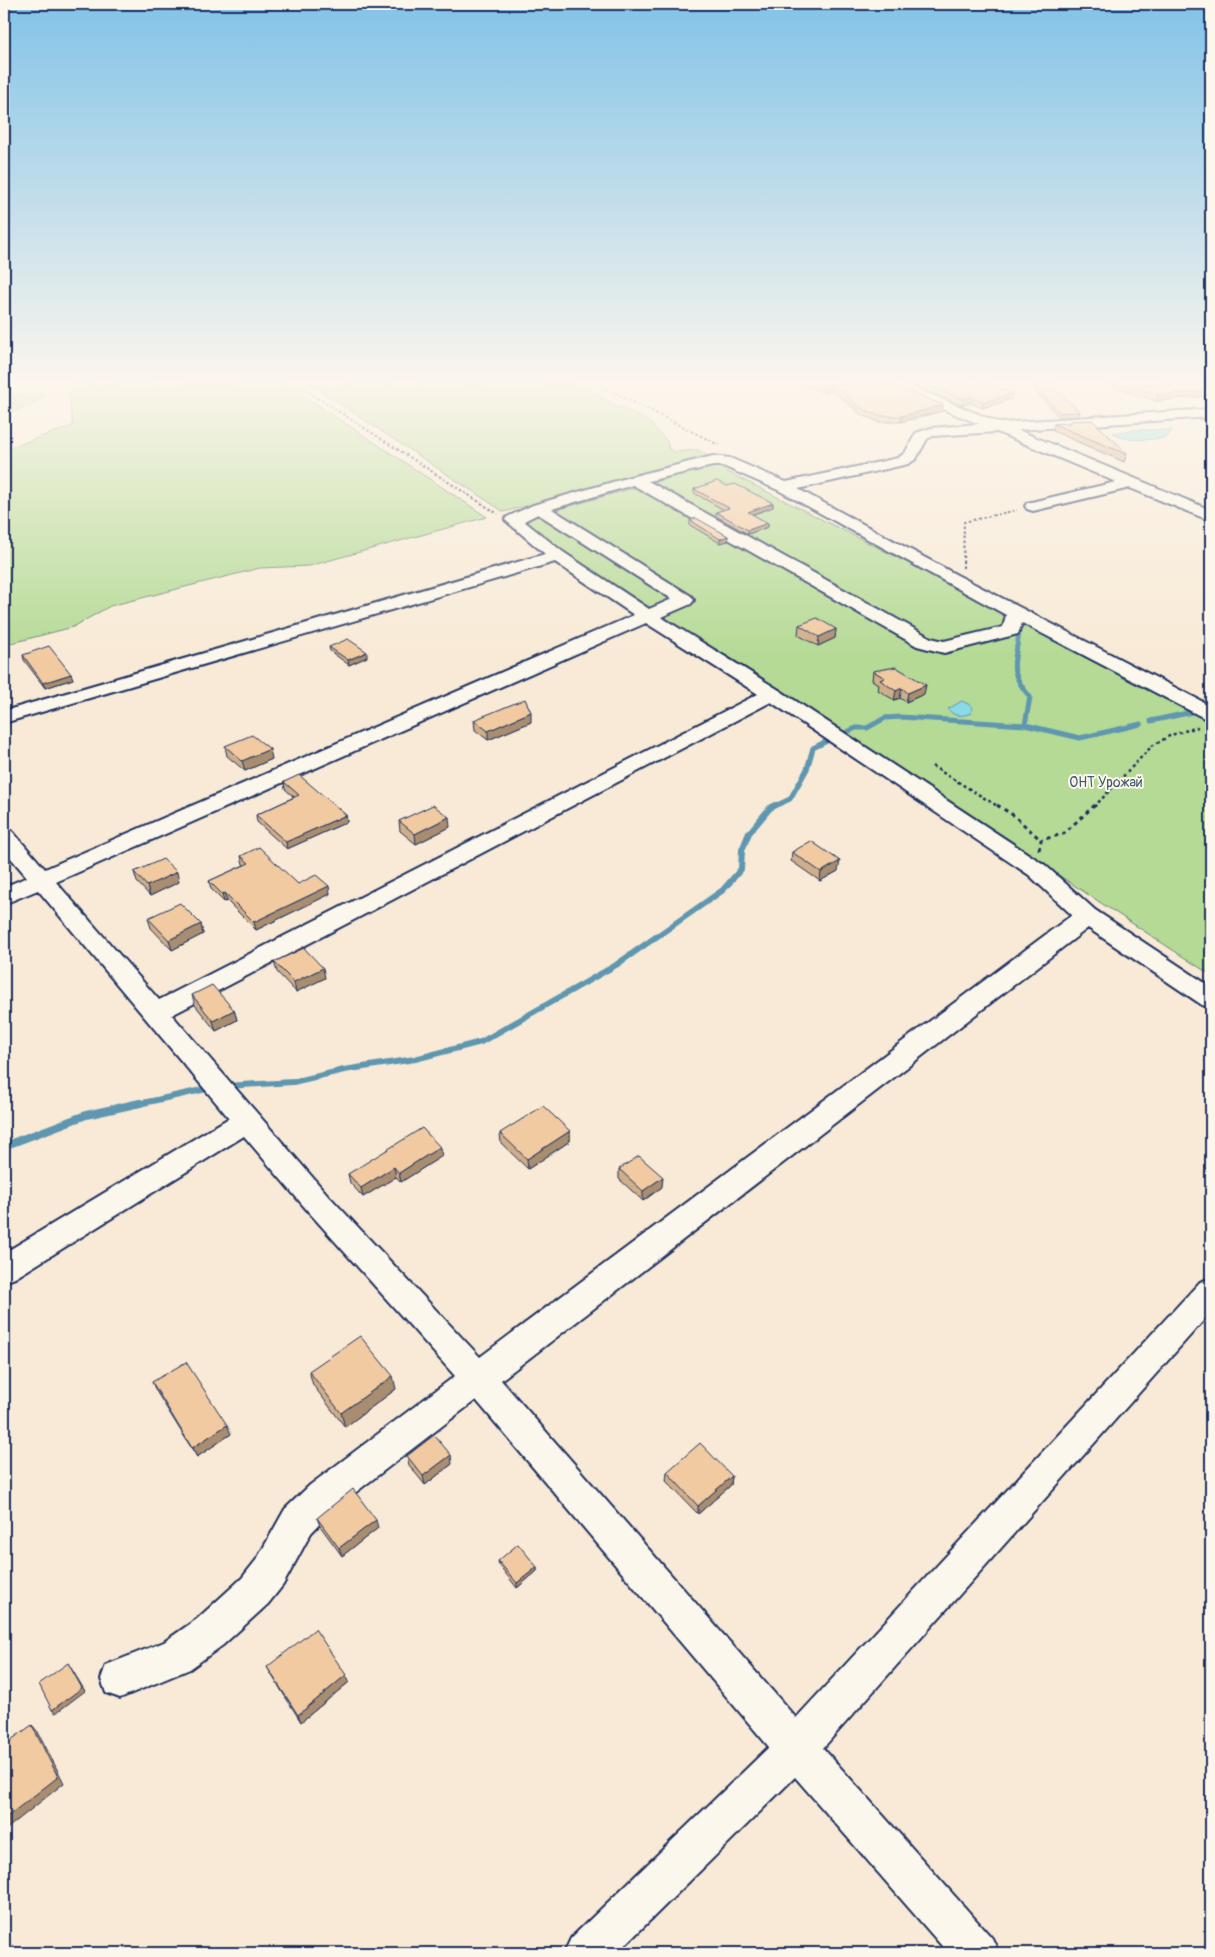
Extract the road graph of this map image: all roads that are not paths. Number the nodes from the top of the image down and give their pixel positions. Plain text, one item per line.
1 (653, 475) edge
2 (759, 475) edge
3 (837, 475) edge
4 (1113, 475) edge
5 (634, 480) junction
6 (1132, 483) junction
7 (784, 487) junction
8 (1033, 506) road end
9 (539, 508) junction
10 (1211, 516) edge
11 (557, 556) junction
12 (1016, 613) junction
13 (647, 616) junction
14 (772, 694) junction
15 (4, 717) edge
16 (1206, 720) edge
17 (4, 836) edge
18 (40, 880) junction
19 (4, 896) edge
20 (1087, 916) junction
21 (1211, 999) edge
22 (155, 1013) junction
23 (247, 1121) junction
24 (4, 1269) edge
25 (1211, 1291) edge
26 (479, 1379) junction
27 (120, 1680) dead end
28 (796, 1748) junction
29 (586, 1953) edge
30 (977, 1953) edge

1 - 5 street
2 - 7 street
3 - 7 street
4 - 6 street
5 - 9 street
5 - 12 street
6 - 8 street
6 - 10 street
7 - 12 street
9 - 11 street
9 - 13 street
11 - 13 street
11 - 15 street
12 - 16 street
13 - 14 street
13 - 18 street
14 - 20 street
14 - 22 street
17 - 18 street
18 - 19 street
18 - 22 street
20 - 21 street
20 - 26 street
22 - 23 street
23 - 24 street
23 - 26 street
25 - 28 street
26 - 27 street
26 - 28 street
28 - 29 street
28 - 30 street

